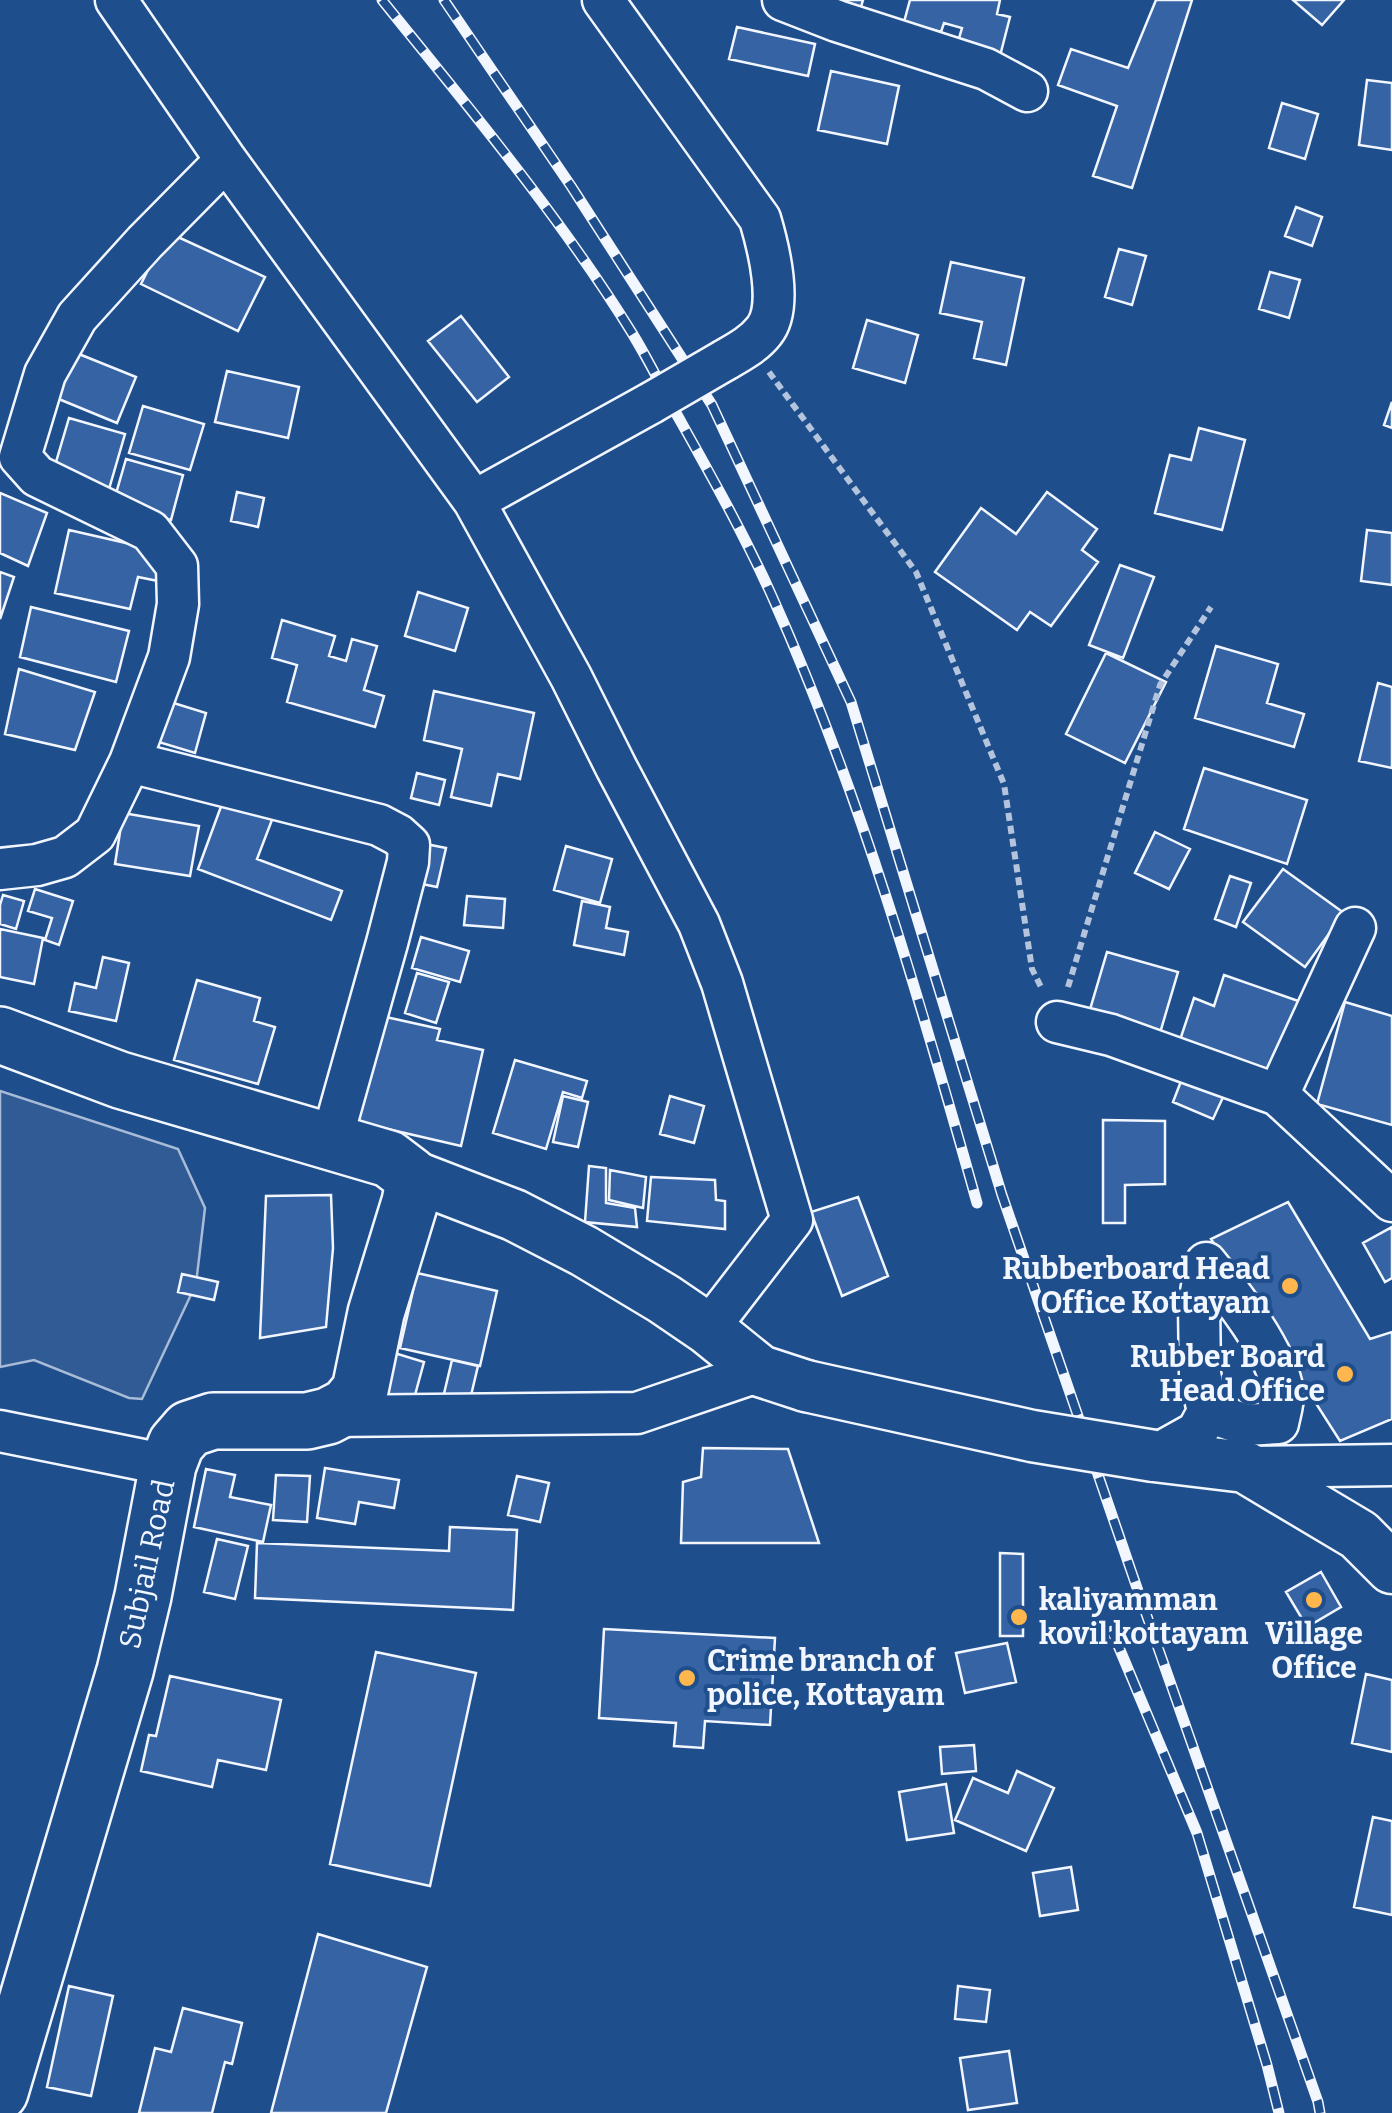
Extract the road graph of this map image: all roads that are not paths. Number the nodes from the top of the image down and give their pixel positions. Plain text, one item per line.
1 (116, 0) edge
2 (603, 0) edge
3 (783, 0) edge
4 (1027, 90) dead end
5 (226, 160) junction
6 (474, 500) junction
7 (130, 762) junction
8 (0, 869) edge
9 (1355, 928) dead end
10 (1058, 1022) road end
11 (0, 1035) edge
12 (1278, 1094) junction
13 (331, 1142) junction
14 (410, 1175) junction
15 (1392, 1200) edge
16 (708, 1328) junction
17 (783, 1378) junction
18 (1208, 1412) dead end
19 (328, 1416) junction
20 (0, 1431) edge
21 (1154, 1456) junction
22 (168, 1465) junction
23 (1392, 1465) edge
24 (1245, 1467) junction
25 (1392, 1568) edge
26 (0, 2092) edge

1 - 5 street
2 - 6 street, bridge
3 - 4 street
5 - 6 street
5 - 7 street
6 - 16 street
7 - 8 street
7 - 13 street
9 - 12 street
10 - 12 street
11 - 13 highway
12 - 15 street
13 - 14 highway
14 - 16 main road
14 - 19 highway
16 - 17 main road
17 - 19 street
17 - 21 main road, bridge
18 - 21 street
19 - 22 highway, Subjail Road
20 - 22 street
21 - 24 main road
22 - 26 highway, Subjail Road
23 - 24 street
24 - 25 main road

